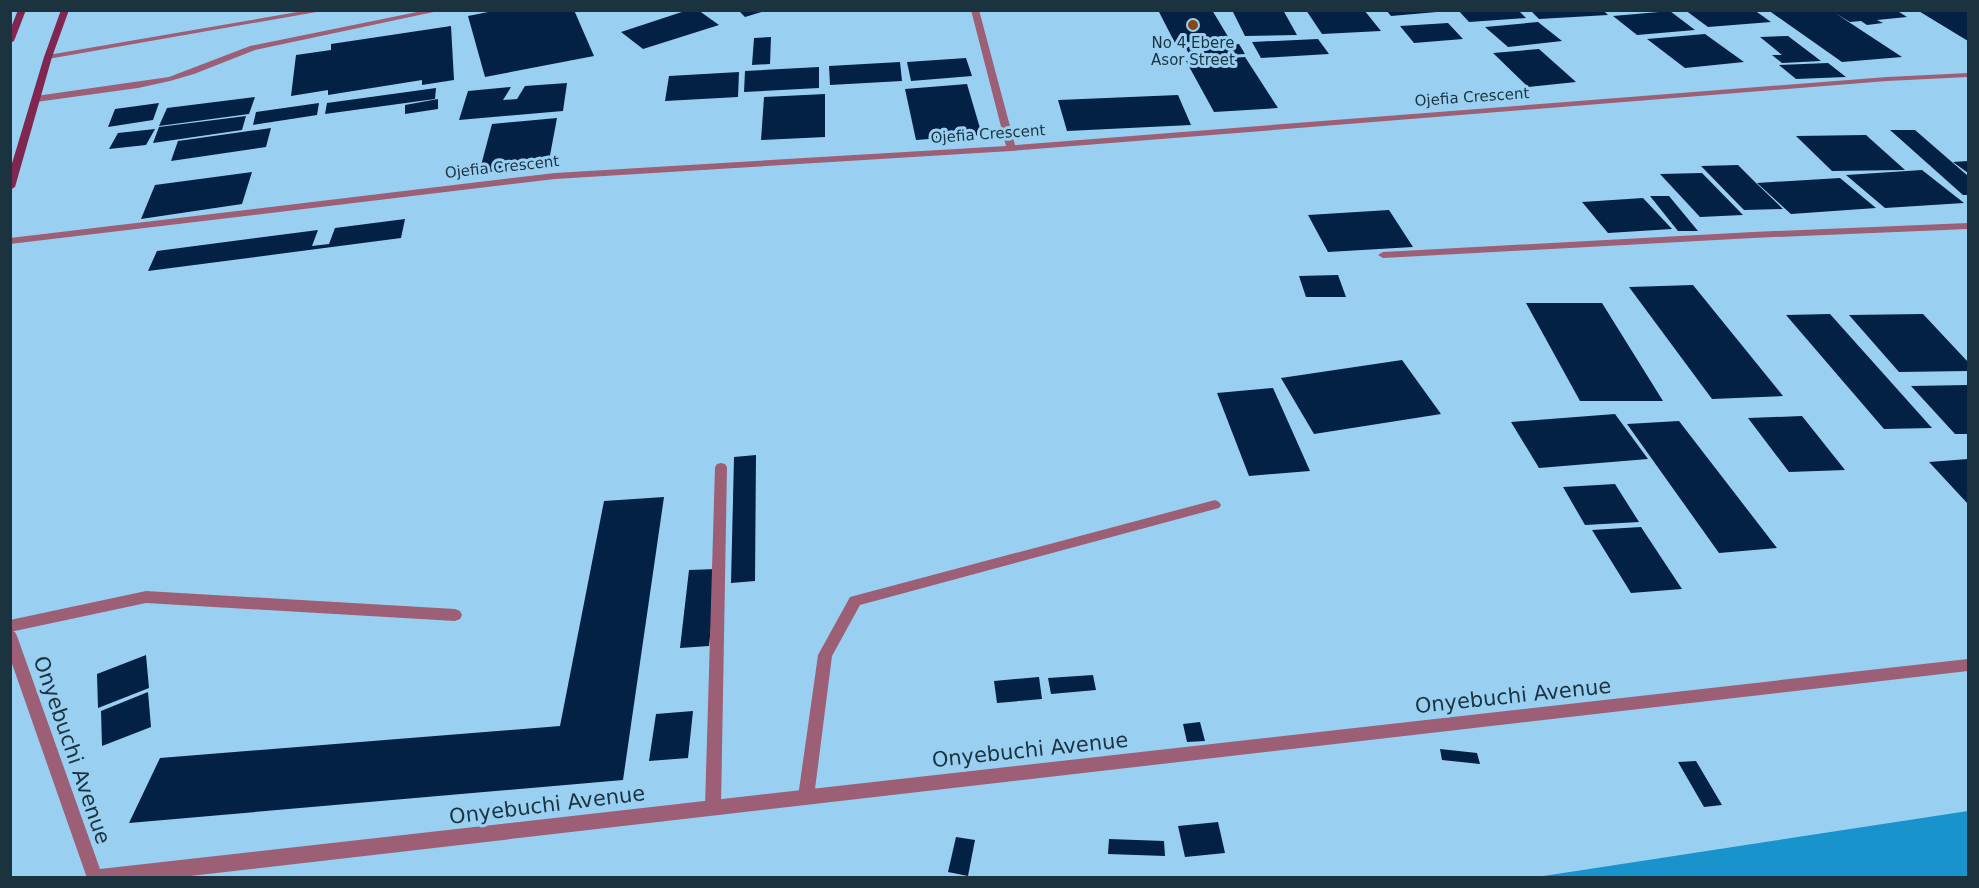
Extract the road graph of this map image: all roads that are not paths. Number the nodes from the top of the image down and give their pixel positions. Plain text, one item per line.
1 (22, 10) edge
2 (65, 10) edge
3 (325, 10) edge
4 (440, 10) edge
5 (975, 10) edge
6 (10, 41) edge
7 (48, 57) junction
8 (1968, 75) edge
9 (36, 99) junction
10 (1011, 148) junction
11 (10, 187) edge
12 (1968, 226) edge
13 (10, 241) edge
14 (1383, 255) dead end
15 (721, 466) dead end
16 (1215, 505) dead end
17 (455, 615) dead end
18 (10, 626) edge
19 (10, 636) edge
20 (1968, 665) edge
21 (806, 797) junction
22 (713, 807) junction
23 (96, 878) edge

1 - 6 main road
2 - 7 main road
3 - 7 street
4 - 9 street
5 - 10 street
7 - 9 main road
8 - 10 street, Ojefia Crescent
9 - 11 main road
10 - 13 street, Ojefia Crescent
12 - 14 street
15 - 22 street
16 - 21 street
17 - 18 street
19 - 23 street, Onyebuchi Avenue
20 - 21 street, Onyebuchi Avenue
21 - 22 street, Onyebuchi Avenue
22 - 23 street, Onyebuchi Avenue

